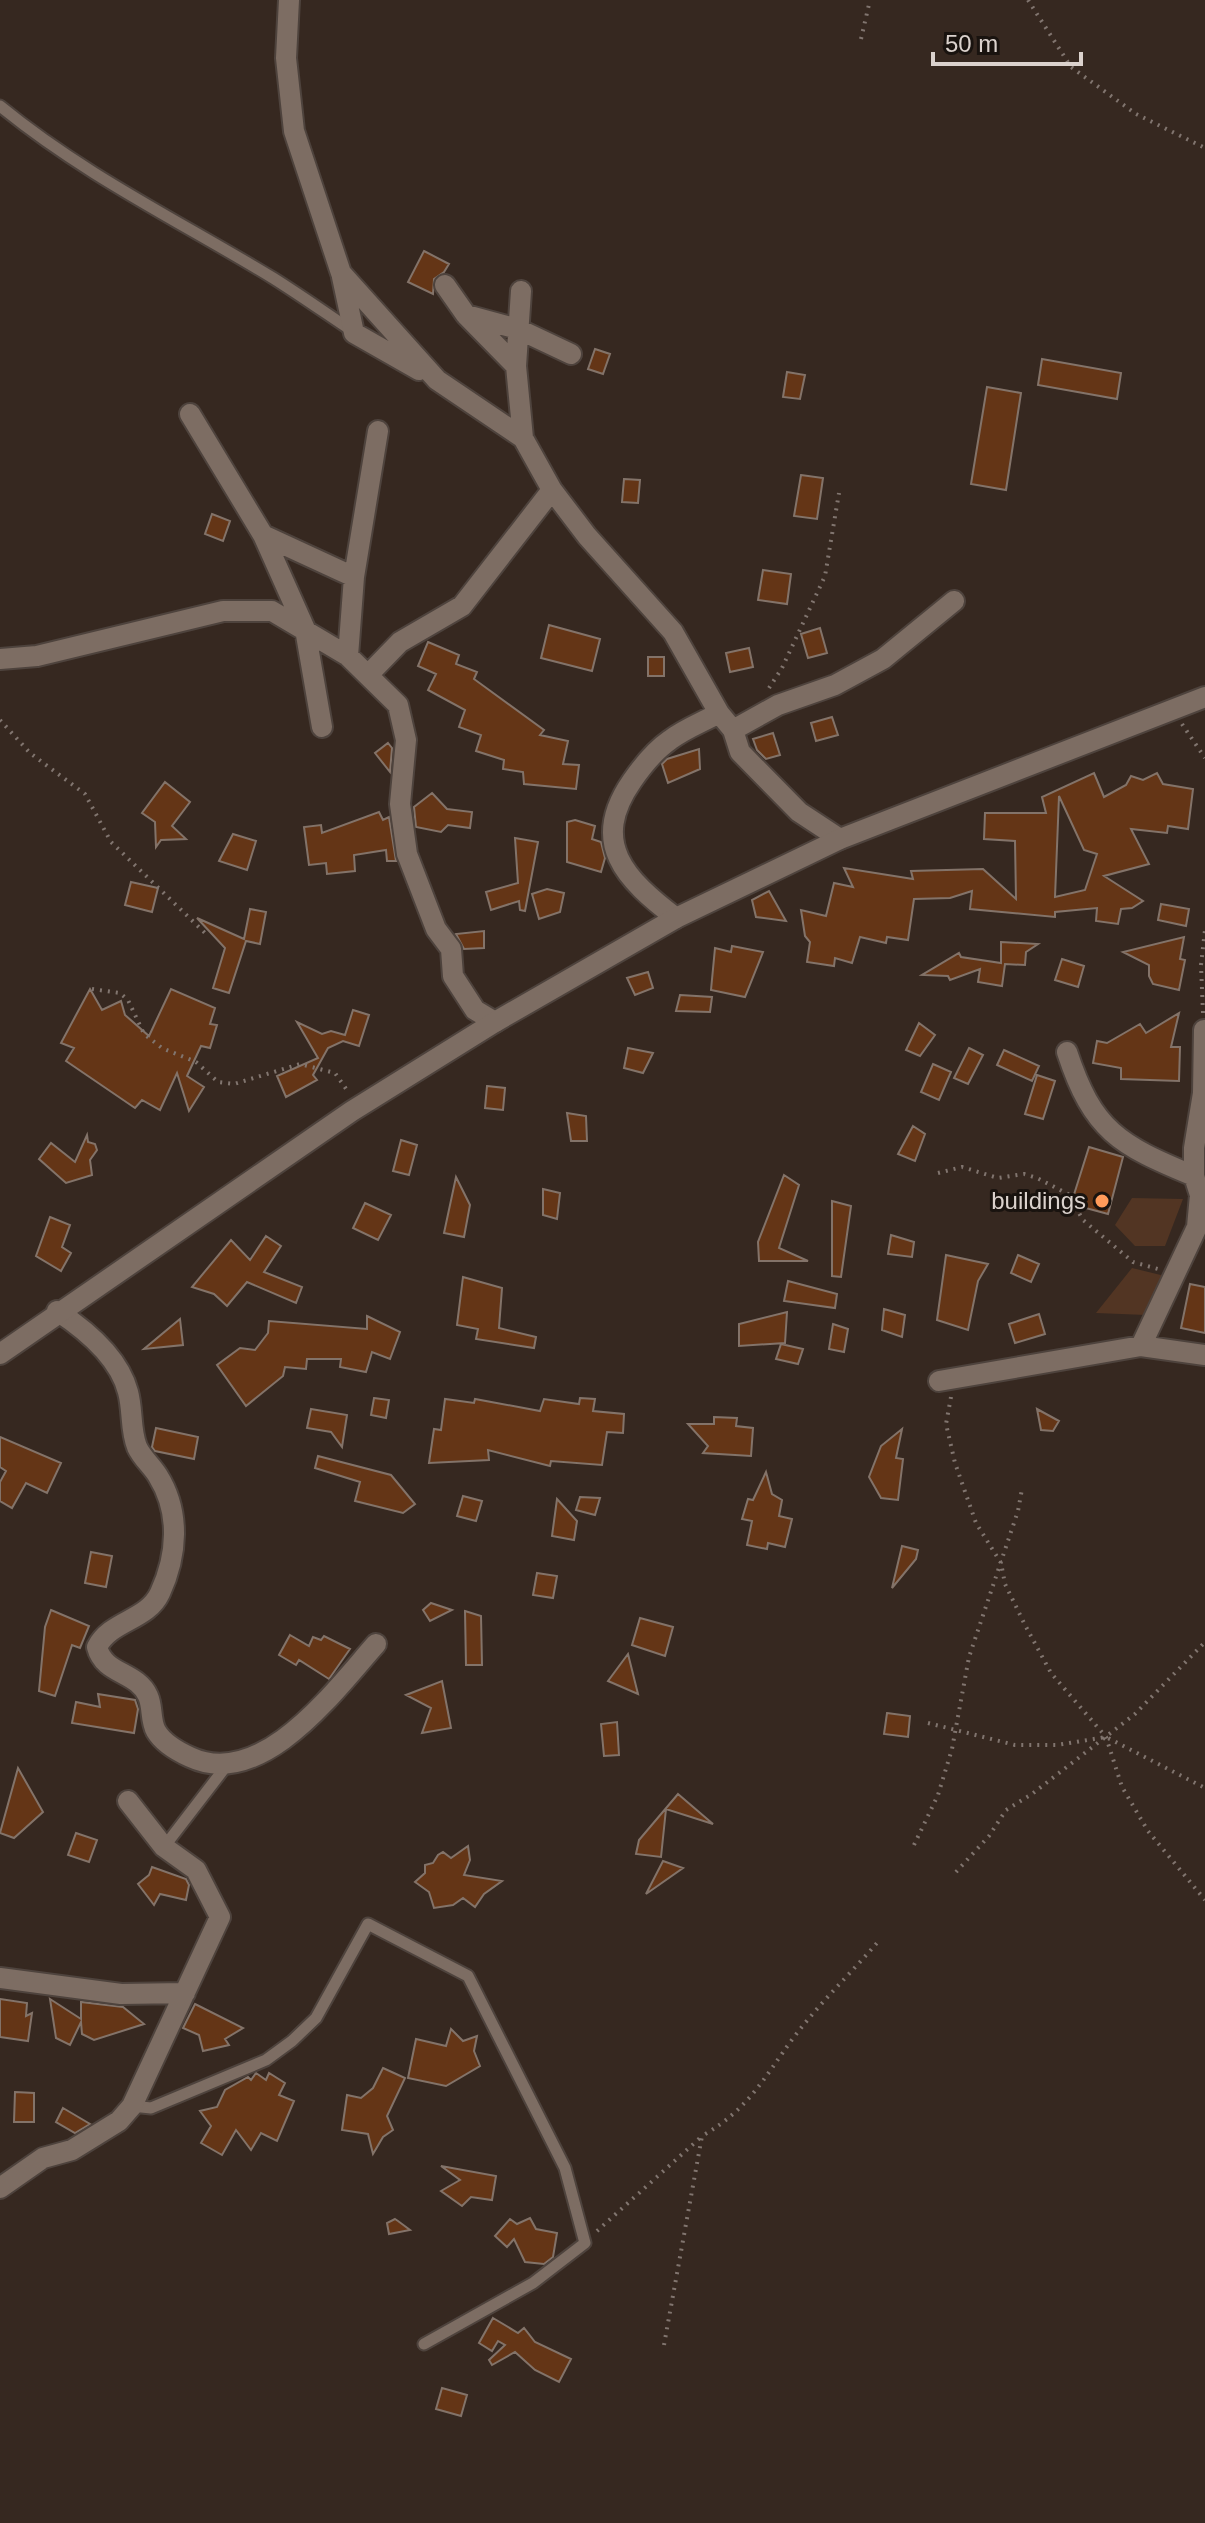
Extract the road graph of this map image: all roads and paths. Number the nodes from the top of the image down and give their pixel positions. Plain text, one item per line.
1 (289, 0) edge
2 (870, 0) edge
3 (1028, 0) edge
4 (861, 39) dead end
5 (0, 106) edge
6 (1205, 148) edge
7 (341, 273) junction
8 (445, 285) dead end
9 (521, 291) dead end
10 (466, 315) junction
11 (518, 329) junction
12 (354, 333) junction
13 (571, 354) dead end
14 (516, 366) junction
15 (437, 380) junction
16 (190, 414) dead end
17 (378, 431) dead end
18 (523, 438) junction
19 (552, 490) junction
20 (839, 493) dead end
21 (263, 535) junction
22 (354, 577) junction
23 (954, 601) dead end
24 (305, 629) junction
25 (348, 656) junction
26 (0, 659) edge
27 (368, 675) junction
28 (766, 692) dead end
29 (1205, 697) edge
30 (1170, 711) junction
31 (719, 713) junction
32 (0, 720) edge
33 (322, 727) dead end
34 (733, 730) junction
35 (1205, 758) edge
36 (840, 839) junction
37 (676, 918) junction
38 (1205, 930) edge
39 (205, 933) dead end
40 (92, 989) dead end
41 (495, 1022) junction
42 (1204, 1030) edge
43 (1067, 1052) dead end
44 (352, 1111) junction
45 (938, 1173) dead end
46 (1194, 1176) junction
47 (1175, 1273) junction
48 (57, 1311) junction
49 (1141, 1346) junction
50 (0, 1354) edge
51 (1205, 1355) edge
52 (947, 1380) joint
53 (1022, 1489) dead end
54 (1001, 1563) junction
55 (1205, 1642) edge
56 (376, 1644) dead end
57 (928, 1723) dead end
58 (955, 1729) junction
59 (1106, 1737) junction
60 (227, 1765) junction
61 (1205, 1788) edge
62 (128, 1801) dead end
63 (914, 1845) dead end
64 (164, 1847) junction
65 (956, 1872) dead end
66 (1205, 1900) edge
67 (877, 1943) dead end
68 (0, 1978) edge
69 (185, 1993) junction
70 (132, 2106) junction
71 (702, 2136) junction
72 (0, 2188) edge
73 (585, 2243) junction
74 (424, 2344) dead end
75 (664, 2345) dead end

1 - 7 street
2 - 4 path
3 - 6 path
5 - 12 lane
7 - 12 street
7 - 15 street
8 - 10 street
9 - 11 street
10 - 11 street
10 - 14 street
11 - 13 street
11 - 14 street
12 - 15 street
14 - 18 street
15 - 18 street
16 - 21 street
17 - 22 street
18 - 19 street
19 - 27 street
19 - 31 street
20 - 28 path
21 - 22 street
21 - 24 street
22 - 25 street
23 - 34 street
24 - 25 street
24 - 26 street
24 - 33 street
25 - 27 street
27 - 41 street
29 - 30 street
30 - 35 path
30 - 36 street
31 - 34 street
31 - 37 street
32 - 39 path
34 - 36 street
36 - 37 street
37 - 41 street
38 - 42 path
40 - 44 path
41 - 44 street
42 - 46 street
43 - 46 street
44 - 48 street
45 - 47 path
46 - 47 street
47 - 49 street
48 - 50 street
48 - 60 street
49 - 51 street
49 - 52 street
52 - 54 path
53 - 54 path
54 - 58 path
54 - 59 path
55 - 59 path
56 - 60 street
57 - 58 path
58 - 59 path
58 - 63 path
59 - 61 path
59 - 65 path
59 - 66 path
60 - 64 lane
62 - 64 street
64 - 69 street
67 - 71 path
68 - 69 street
69 - 70 street
70 - 72 street
70 - 73 lane
71 - 73 path
71 - 75 path
73 - 74 lane

